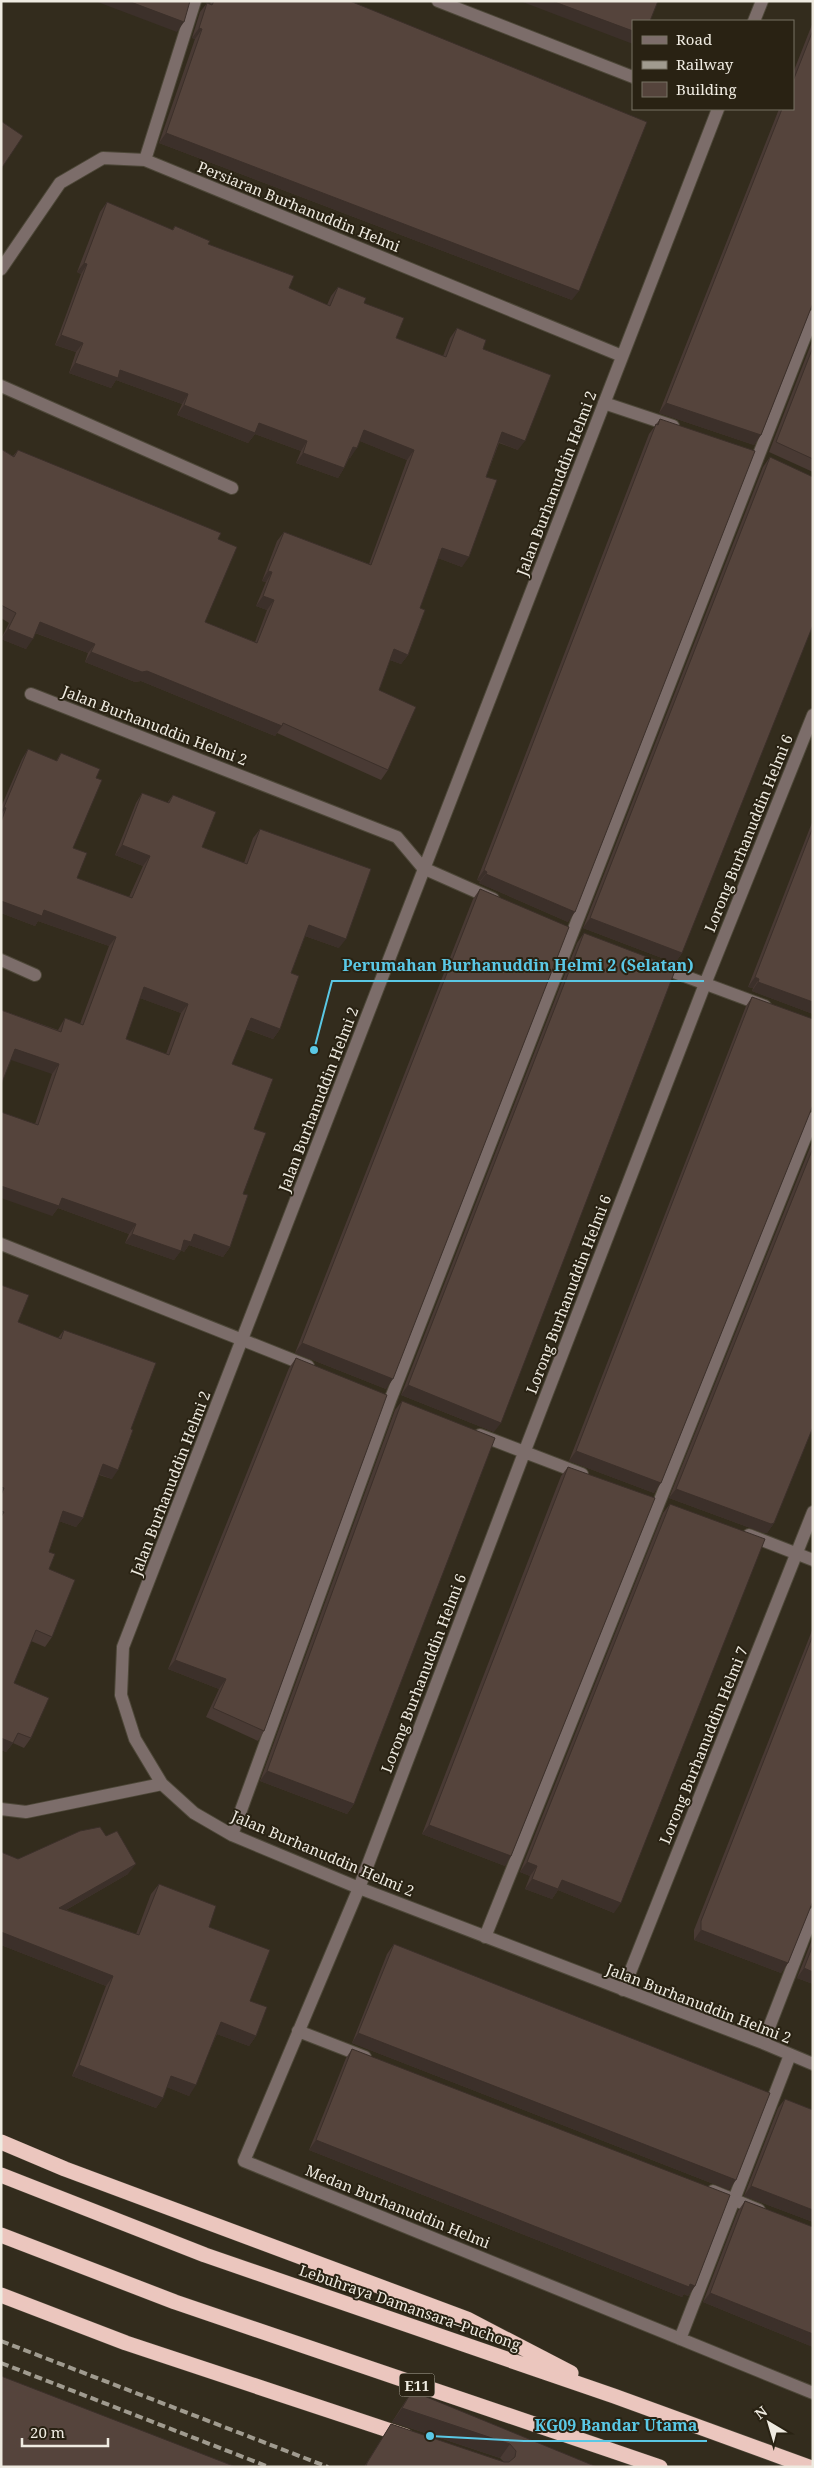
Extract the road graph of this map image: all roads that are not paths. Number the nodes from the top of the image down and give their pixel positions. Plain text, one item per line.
1 (195, 1) edge
2 (438, 1) edge
3 (762, 1) edge
4 (754, 20) edge
5 (632, 77) edge
6 (717, 110) edge
7 (145, 160) junction
8 (1, 269) edge
9 (813, 316) edge
10 (622, 356) junction
11 (1, 386) edge
12 (604, 403) junction
13 (685, 431) edge
14 (753, 454) junction
15 (773, 463) edge
16 (232, 488) dead end
17 (32, 694) dead end
18 (813, 715) edge
19 (423, 868) junction
20 (502, 902) edge
21 (567, 930) junction
22 (589, 939) edge
23 (1, 960) edge
24 (652, 964) edge
25 (35, 975) dead end
26 (705, 984) junction
27 (777, 1010) edge
28 (813, 1118) edge
29 (1, 1244) edge
30 (243, 1341) junction
31 (317, 1370) edge
32 (470, 1431) edge
33 (524, 1453) junction
34 (597, 1479) edge
35 (813, 1512) edge
36 (733, 1530) edge
37 (797, 1554) junction
38 (813, 1560) edge
39 (162, 1784) junction
40 (1, 1808) edge
41 (232, 1835) junction
42 (359, 1888) junction
43 (813, 1914) edge
44 (485, 1937) junction
45 (623, 1990) junction
46 (298, 2031) junction
47 (763, 2043) junction
48 (790, 2055) junction
49 (381, 2063) edge
50 (813, 2064) edge
51 (1, 2142) edge
52 (1, 2175) edge
53 (705, 2188) edge
54 (733, 2199) junction
55 (768, 2213) edge
56 (1, 2234) edge
57 (1, 2295) edge
58 (680, 2338) junction
59 (813, 2393) edge
60 (614, 2396) junction
61 (423, 2442) edge
62 (660, 2467) edge
63 (809, 2467) edge

1 - 7 street
2 - 5 street
3 - 4 street
6 - 10 street, Jalan Burhanuddin Helmi 2
7 - 8 street, Persiaran Burhanuddin Helmi
7 - 10 street, Persiaran Burhanuddin Helmi
9 - 14 street
10 - 12 street, Jalan Burhanuddin Helmi 2
11 - 16 street
12 - 13 street
12 - 19 street, Jalan Burhanuddin Helmi 2
14 - 15 street
14 - 21 street
17 - 19 street, Jalan Burhanuddin Helmi 2
18 - 26 street, Lorong Burhanuddin Helmi 6
19 - 20 street
19 - 30 street, Jalan Burhanuddin Helmi 2
21 - 22 street
21 - 41 street
23 - 25 street
24 - 26 street
26 - 27 street
26 - 33 street, Lorong Burhanuddin Helmi 6
28 - 44 street
29 - 30 street
30 - 31 street
30 - 39 street, Jalan Burhanuddin Helmi 2
32 - 33 street
33 - 34 street
33 - 42 street, Lorong Burhanuddin Helmi 6
35 - 37 street, Lorong Burhanuddin Helmi 7
36 - 37 street
37 - 38 street
37 - 45 street, Lorong Burhanuddin Helmi 7
39 - 40 street
39 - 41 street, Jalan Burhanuddin Helmi 2
41 - 42 street, Jalan Burhanuddin Helmi 2
42 - 44 street, Jalan Burhanuddin Helmi 2
42 - 46 street, Medan Burhanuddin Helmi
43 - 47 street
44 - 45 street, Jalan Burhanuddin Helmi 2
45 - 47 street, Jalan Burhanuddin Helmi 2
46 - 49 street
46 - 58 street, Medan Burhanuddin Helmi
47 - 48 street, Jalan Burhanuddin Helmi 2
48 - 50 street, Jalan Burhanuddin Helmi 2
48 - 54 street
51 - 60 highway
52 - 60 highway, Lebuhraya Damansara–Puchong
53 - 54 street
54 - 55 street
54 - 58 street
56 - 62 highway, E11
57 - 61 highway
58 - 59 street, Medan Burhanuddin Helmi
60 - 63 highway, Lebuhraya Damansara–Puchong

